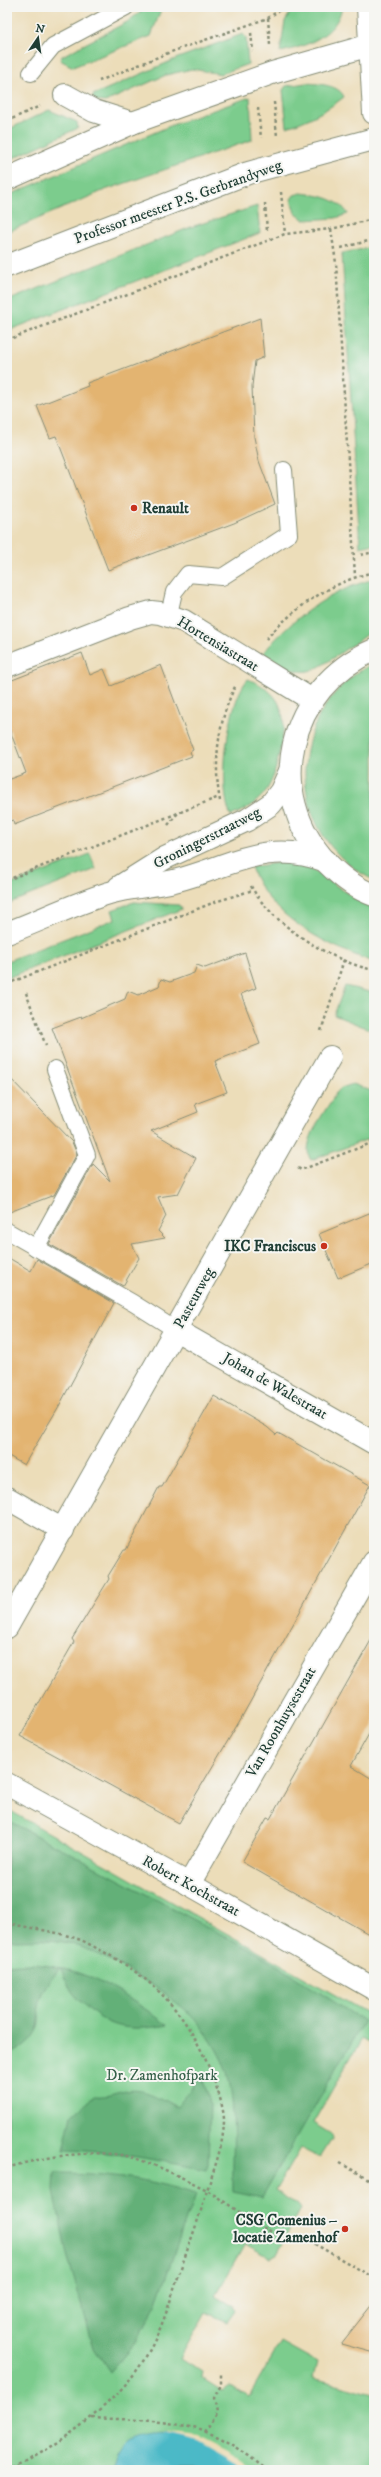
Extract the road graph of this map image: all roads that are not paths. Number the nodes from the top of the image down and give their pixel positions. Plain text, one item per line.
1 (126, 7) edge
2 (368, 7) edge
3 (372, 45) edge
4 (31, 73) dead end
5 (65, 95) road end
6 (374, 113) edge
7 (132, 123) junction
8 (374, 139) edge
9 (7, 179) edge
10 (7, 266) edge
11 (284, 470) dead end
12 (169, 614) junction
13 (374, 650) edge
14 (7, 666) edge
15 (312, 700) junction
16 (291, 770) junction
17 (326, 861) junction
18 (109, 893) junction
19 (374, 895) edge
20 (7, 933) edge
21 (330, 1057) road end
22 (55, 1069) road end
23 (7, 1231) edge
24 (36, 1248) junction
25 (176, 1330) junction
26 (374, 1443) edge
27 (7, 1498) edge
28 (63, 1530) junction
29 (374, 1562) edge
30 (7, 1627) edge
31 (7, 1784) edge
32 (189, 1884) junction
33 (374, 1989) edge

1 - 4 lane
2 - 3 street
3 - 6 street
3 - 7 street
5 - 7 street
7 - 9 street
8 - 10 street, Professor meester P.S. Gerbrandyweg
11 - 12 lane
12 - 14 street, Hortensiastraat
12 - 15 street, Hortensiastraat
13 - 15 street
15 - 16 street
16 - 17 street
16 - 18 street, Groningerstraatweg
17 - 18 street, Groningerstraatweg
17 - 19 street
18 - 20 street, Groningerstraatweg
21 - 25 street, Pasteurweg
22 - 24 lane
23 - 24 lane
24 - 25 lane
25 - 26 street, Johan de Walestraat
25 - 28 street, Pasteurweg
27 - 28 street
28 - 30 street, Pasteurweg
29 - 32 street, Van Roonhuysestraat
31 - 32 street, Robert Kochstraat
32 - 33 street, Robert Kochstraat

